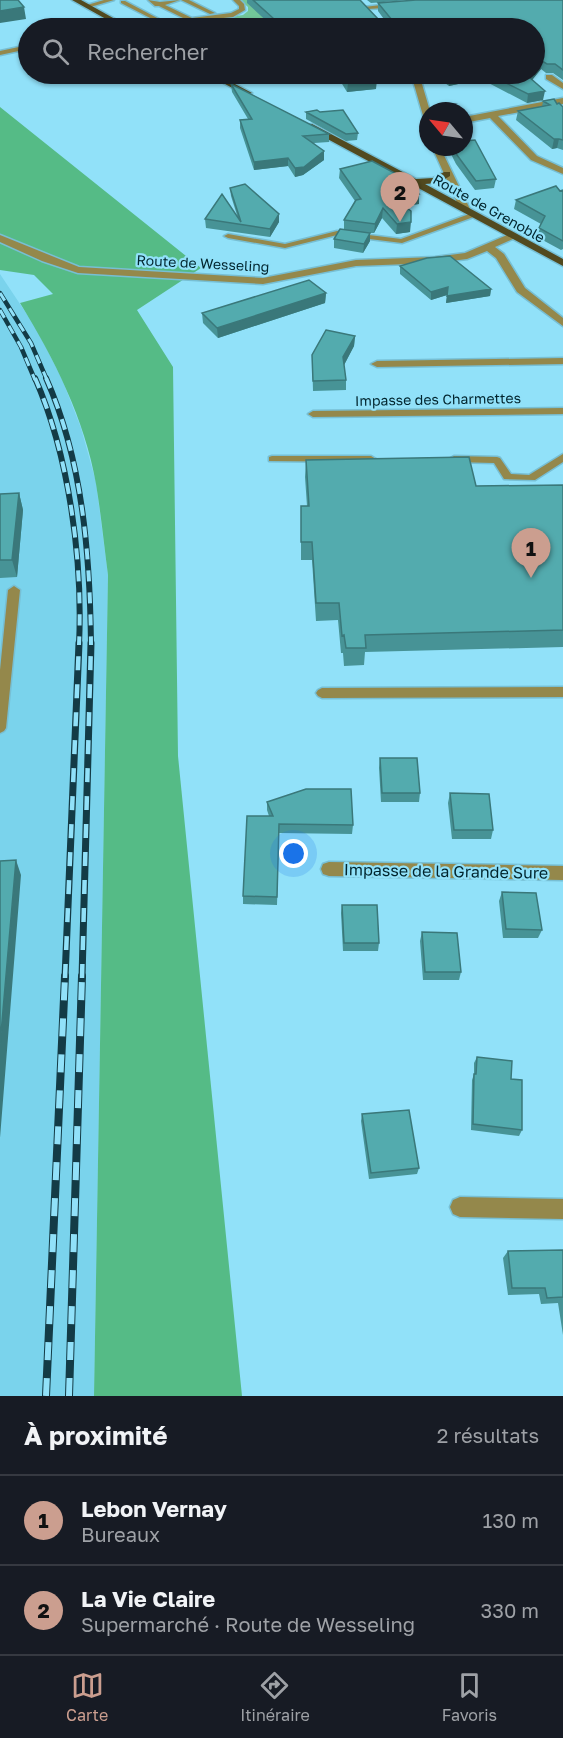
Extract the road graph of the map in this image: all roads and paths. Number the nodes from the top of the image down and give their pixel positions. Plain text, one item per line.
1 (76, 0) edge
2 (111, 0) edge
3 (151, 0) edge
4 (177, 0) edge
5 (184, 0) edge
6 (236, 0) edge
7 (359, 0) edge
8 (123, 2) dead end
9 (160, 4) junction
10 (412, 4) edge
11 (87, 6) junction
12 (368, 7) junction
13 (139, 10) junction
14 (212, 13) dead end
15 (374, 14) edge
16 (110, 18) edge
17 (154, 18) edge
18 (188, 18) edge
19 (206, 18) edge
20 (18, 48) edge
21 (0, 53) edge
22 (549, 77) edge
23 (230, 84) edge
24 (418, 84) edge
25 (563, 87) edge
26 (253, 96) edge
27 (563, 101) edge
28 (423, 102) edge
29 (492, 115) junction
30 (473, 118) edge
31 (304, 123) edge
32 (440, 156) edge
33 (563, 171) edge
34 (448, 176) junction
35 (413, 182) junction
36 (433, 192) junction
37 (465, 209) junction
38 (476, 215) junction
39 (228, 236) dead end
40 (512, 236) junction
41 (0, 238) edge
42 (489, 248) junction
43 (563, 263) edge
44 (563, 323) edge
45 (563, 361) edge
46 (376, 364) dead end
47 (563, 411) edge
48 (313, 414) dead end
49 (563, 457) edge
50 (272, 459) dead end
51 (378, 459) edge
52 (438, 459) edge
53 (14, 590) dead end
54 (563, 692) edge
55 (322, 693) dead end
56 (0, 728) edge
57 (329, 870) dead end
58 (563, 873) edge
59 (460, 1207) dead end
60 (563, 1209) edge

1 - 11 main road
2 - 11 lane
3 - 9 lane
4 - 9 lane
5 - 14 lane
6 - 19 lane
7 - 12 street
8 - 13 lane
9 - 13 lane
9 - 18 lane
10 - 12 street
11 - 16 main road
12 - 15 street
13 - 17 lane
20 - 21 street
22 - 25 street
23 - 26 main road
24 - 28 street
27 - 29 street
29 - 30 street
29 - 33 street
31 - 35 main road, Route de Grenoble
32 - 34 street
34 - 35 main road
34 - 36 main road
34 - 37 street
35 - 36 main road, Route de Grenoble
36 - 37 main road, Route de Grenoble
37 - 38 main road, Route de Grenoble
38 - 39 lane
38 - 40 main road, Route de Grenoble
40 - 42 street, Route de Wesseling
40 - 43 main road, Route de Grenoble
41 - 42 street, Route de Wesseling
42 - 44 street
45 - 46 street
47 - 48 lane, Impasse des Charmettes
49 - 52 lane
50 - 51 lane
53 - 56 lane
54 - 55 lane
57 - 58 street, Impasse de la Grande Sure
59 - 60 street

